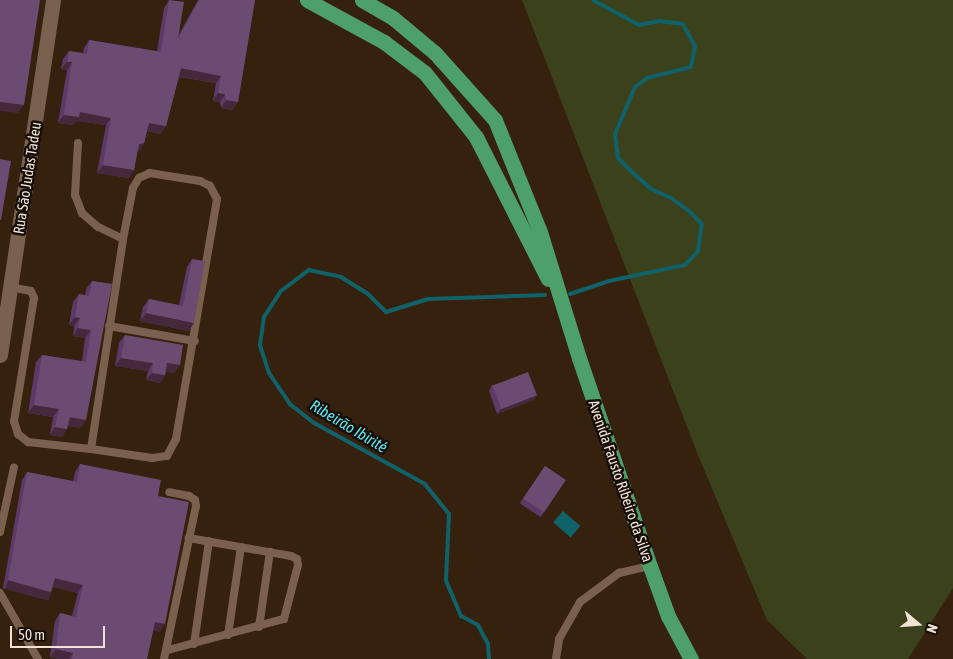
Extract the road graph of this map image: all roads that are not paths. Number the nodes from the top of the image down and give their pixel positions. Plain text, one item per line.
1 (53, 0) edge
2 (307, 0) edge
3 (362, 0) edge
4 (495, 120) junction
5 (476, 137) junction
6 (78, 143) dead end
7 (123, 239) junction
8 (5, 286) edge
9 (560, 299) junction
10 (109, 326) junction
11 (195, 340) junction
12 (0, 355) edge
13 (91, 449) junction
14 (14, 467) dead end
15 (169, 492) dead end
16 (0, 532) edge
17 (189, 538) junction
18 (208, 541) junction
19 (241, 547) junction
20 (270, 552) junction
21 (650, 566) junction
22 (0, 593) edge
23 (259, 627) junction
24 (228, 635) junction
25 (194, 644) junction
26 (168, 650) junction
27 (38, 659) edge
28 (164, 659) edge
29 (556, 659) edge
30 (691, 659) edge

1 - 8 street, Rua São Judas Tadeu
2 - 5 main road
3 - 4 main road
4 - 5 main road
4 - 9 main road
5 - 9 main road
6 - 7 lane
7 - 10 lane
7 - 11 lane
8 - 12 street, Rua São Judas Tadeu
8 - 13 lane
9 - 21 main road, Avenida Fausto Ribeiro da Silva
10 - 11 lane
10 - 13 lane
11 - 13 lane
14 - 16 lane
15 - 17 lane
17 - 18 lane
17 - 26 lane
18 - 19 lane
18 - 25 lane
19 - 20 lane
19 - 24 lane
20 - 23 lane
20 - 23 lane
21 - 29 lane
21 - 30 main road, Avenida Fausto Ribeiro da Silva
22 - 27 lane
23 - 24 lane
24 - 25 lane
25 - 26 lane
26 - 28 lane

